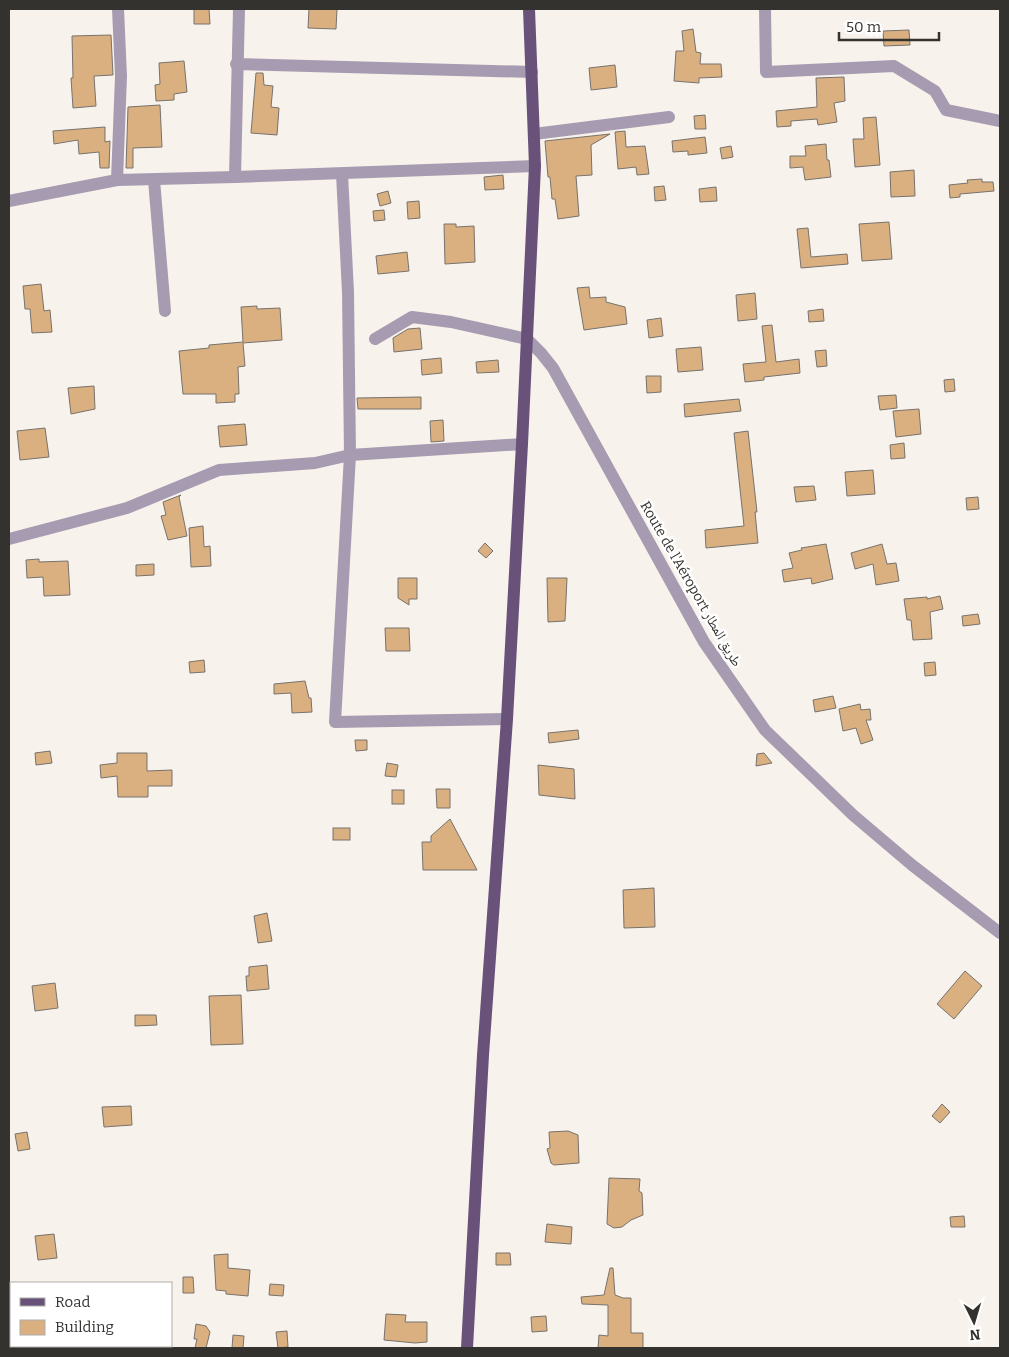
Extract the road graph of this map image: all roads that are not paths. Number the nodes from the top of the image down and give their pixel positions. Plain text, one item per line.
1 (118, 9) edge
2 (239, 9) edge
3 (529, 9) edge
4 (765, 9) edge
5 (236, 64) junction
6 (532, 72) junction
7 (669, 117) dead end
8 (1000, 121) edge
9 (534, 134) junction
10 (535, 166) junction
11 (342, 174) junction
12 (235, 178) junction
13 (117, 180) junction
14 (154, 180) junction
15 (9, 201) edge
16 (165, 311) dead end
17 (375, 339) dead end
18 (527, 339) junction
19 (522, 444) junction
20 (350, 455) junction
21 (9, 539) edge
22 (506, 719) junction
23 (1000, 933) edge
24 (467, 1348) edge

1 - 13 street
2 - 5 street
3 - 6 main road
4 - 8 street
5 - 6 street
5 - 12 street
6 - 9 main road
7 - 9 street
9 - 10 main road
10 - 11 street
10 - 18 main road
11 - 12 street
11 - 20 street
12 - 14 street
13 - 14 street
13 - 15 street
14 - 16 street
17 - 18 street
18 - 19 main road
18 - 23 street, Route de l'Aéroport طريق المطار
19 - 20 street
19 - 22 main road
20 - 21 street
20 - 22 street
22 - 24 main road

